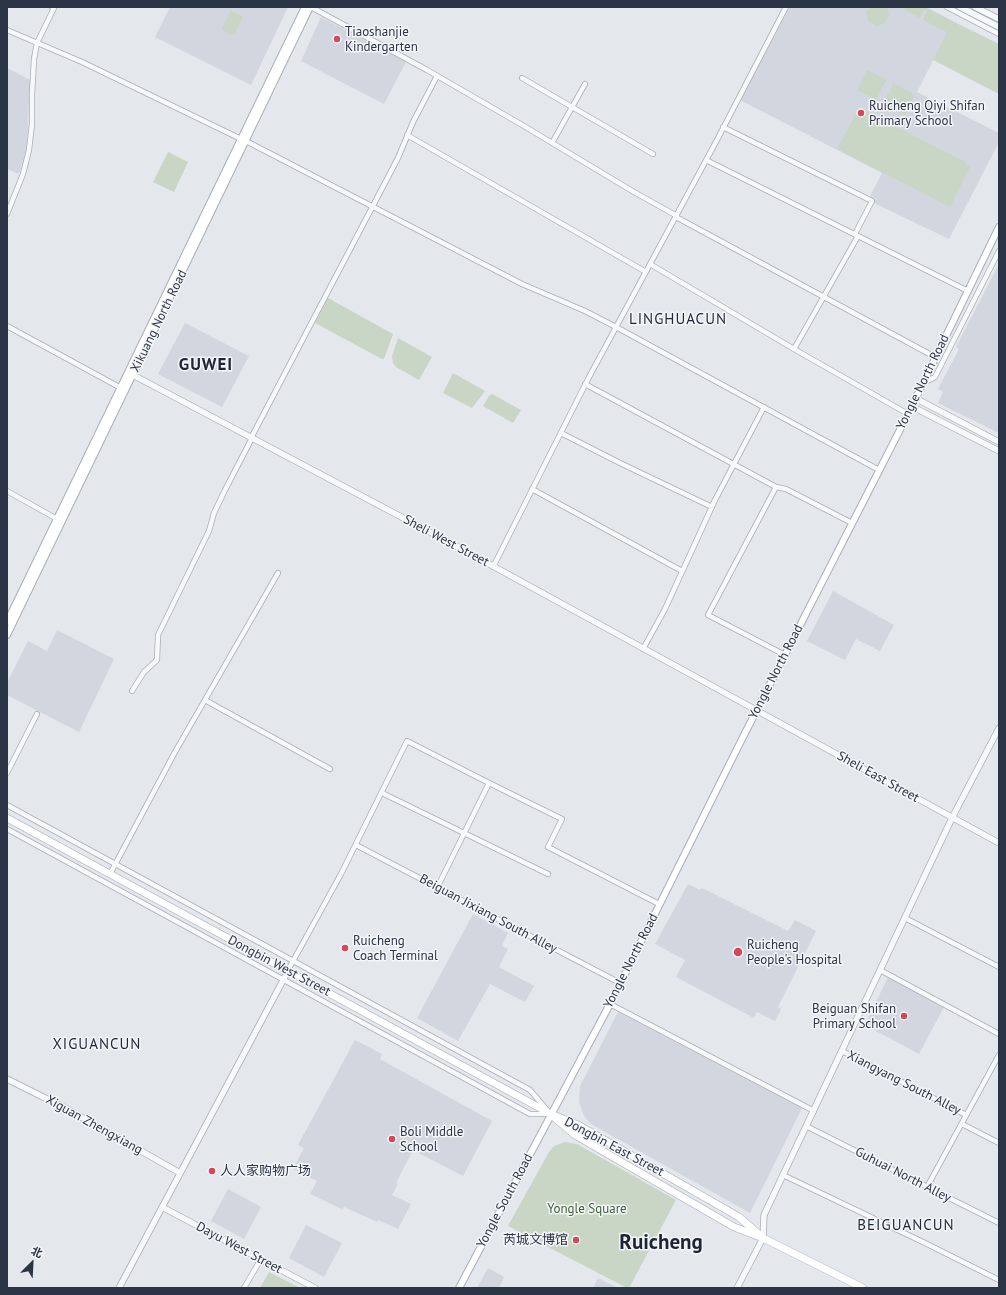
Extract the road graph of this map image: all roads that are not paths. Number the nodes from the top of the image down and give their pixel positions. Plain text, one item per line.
1 (52, 7) edge
2 (304, 7) edge
3 (310, 7) edge
4 (786, 7) edge
5 (947, 7) edge
6 (960, 7) edge
7 (975, 7) edge
8 (999, 19) edge
9 (999, 27) edge
10 (7, 30) edge
11 (999, 34) edge
12 (36, 43) junction
13 (437, 76) junction
14 (522, 78) dead end
15 (586, 84) dead end
16 (572, 108) junction
17 (724, 127) junction
18 (407, 135) junction
19 (243, 140) junction
20 (552, 143) junction
21 (653, 154) dead end
22 (706, 160) junction
23 (372, 206) junction
24 (7, 214) edge
25 (676, 216) junction
26 (999, 227) edge
27 (856, 235) junction
28 (999, 251) edge
29 (650, 264) junction
30 (646, 272) junction
31 (968, 291) junction
32 (823, 297) junction
33 (7, 326) edge
34 (616, 327) junction
35 (794, 349) junction
36 (935, 357) junction
37 (133, 375) junction
38 (923, 383) junction
39 (585, 384) junction
40 (121, 388) junction
41 (915, 398) junction
42 (911, 406) junction
43 (764, 407) junction
44 (908, 414) junction
45 (561, 433) junction
46 (252, 438) junction
47 (999, 442) edge
48 (999, 451) edge
49 (734, 464) junction
50 (879, 470) junction
51 (776, 487) junction
52 (532, 490) junction
53 (7, 491) edge
54 (712, 507) junction
55 (57, 519) junction
56 (852, 523) junction
57 (493, 567) junction
58 (682, 571) junction
59 (278, 573) dead end
60 (7, 622) edge
61 (7, 635) edge
62 (643, 649) junction
63 (785, 655) junction
64 (132, 692) dead end
65 (205, 700) junction
66 (756, 711) junction
67 (37, 714) dead end
68 (999, 728) edge
69 (330, 769) dead end
70 (7, 773) edge
71 (489, 783) junction
72 (382, 793) junction
73 (7, 806) edge
74 (7, 818) edge
75 (952, 818) junction
76 (7, 829) edge
77 (465, 833) junction
78 (999, 843) edge
79 (356, 845) junction
80 (115, 864) junction
81 (110, 874) junction
82 (548, 874) dead end
83 (437, 888) junction
84 (659, 904) junction
85 (905, 918) junction
86 (293, 961) junction
87 (999, 967) edge
88 (880, 970) junction
89 (288, 972) junction
90 (284, 979) junction
91 (620, 983) junction
92 (610, 1004) junction
93 (999, 1034) edge
94 (842, 1051) junction
95 (999, 1055) edge
96 (7, 1079) edge
97 (814, 1111) junction
98 (551, 1114) junction
99 (966, 1115) junction
100 (962, 1124) junction
101 (806, 1126) junction
102 (999, 1143) edge
103 (180, 1173) junction
104 (783, 1175) junction
105 (927, 1187) junction
106 (162, 1207) junction
107 (999, 1223) edge
108 (763, 1238) junction
109 (261, 1259) junction
110 (999, 1280) edge
111 (119, 1288) edge
112 (244, 1288) edge
113 (315, 1288) edge
114 (459, 1288) edge
115 (738, 1288) edge
116 (863, 1288) edge

1 - 12 street
2 - 19 main road, Xikuang North Road
3 - 13 street
3 - 19 main road, Xikuang North Road
4 - 17 street
5 - 11 street
6 - 9 street
7 - 8 street
10 - 12 street
12 - 19 street
12 - 24 street
13 - 18 street
13 - 20 street
14 - 16 street
15 - 16 street
16 - 20 street
16 - 21 street
17 - 22 street
17 - 27 street
18 - 23 street
18 - 30 street
19 - 23 street
19 - 37 main road, Xikuang North Road
19 - 40 main road, Xikuang North Road
20 - 25 street
22 - 25 street
22 - 27 street
23 - 34 street
23 - 46 street
25 - 29 street
25 - 32 street
26 - 31 main road, Yongle North Road
27 - 31 street
27 - 32 street
28 - 38 street
29 - 30 street
29 - 35 street
30 - 34 street
31 - 36 main road, Yongle North Road
32 - 35 street
32 - 36 street
33 - 40 street
34 - 39 street
34 - 43 street
35 - 44 street
36 - 38 main road, Yongle North Road
37 - 46 street, Sheli West Street
37 - 61 main road, Xikuang North Road
38 - 41 main road, Yongle North Road
39 - 45 street
39 - 49 street
40 - 55 main road, Xikuang North Road
41 - 42 main road, Yongle North Road
41 - 47 street
42 - 44 main road, Yongle North Road
42 - 48 street
43 - 49 street
43 - 50 street
44 - 50 main road, Yongle North Road
45 - 52 street
45 - 54 street
46 - 57 street, Sheli West Street
46 - 64 street
49 - 51 street
49 - 54 street
50 - 56 main road, Yongle North Road
51 - 56 street
51 - 63 street
52 - 57 street
52 - 58 street
53 - 55 street
54 - 58 street
55 - 60 main road, Xikuang North Road
56 - 63 main road, Yongle North Road
57 - 62 street, Sheli West Street
58 - 62 street
59 - 65 street
62 - 66 street, Sheli West Street
63 - 66 main road, Yongle North Road
65 - 69 street
65 - 80 street
66 - 75 street, Sheli East Street
66 - 84 main road, Yongle North Road
67 - 70 street
68 - 75 street
71 - 72 street
71 - 77 street
71 - 84 street
72 - 77 street
72 - 79 street
73 - 80 street
74 - 81 main road, Dongbin West Street
75 - 78 street, Sheli East Street
75 - 85 street
76 - 90 street
77 - 82 street
77 - 83 street
79 - 83 street, Beiguan Jixiang South Alley
79 - 86 street
80 - 81 street
80 - 86 street
81 - 89 main road, Dongbin West Street
83 - 91 street, Beiguan Jixiang South Alley
84 - 91 main road, Yongle North Road
85 - 87 street
85 - 88 street
86 - 89 street
86 - 98 street
88 - 93 street
88 - 94 street
89 - 90 street
89 - 98 main road, Dongbin West Street
90 - 98 street
90 - 103 street
91 - 92 main road, Yongle North Road
92 - 97 street
92 - 98 main road, Yongle North Road
94 - 97 street
94 - 99 street, Xiangyang South Alley
95 - 99 street
96 - 103 street, Xiguan Zhengxiang
97 - 101 street
98 - 108 main road, Dongbin East Street
98 - 108 main road, Dongbin East Street
98 - 114 main road, Yongle South Road
99 - 100 street
100 - 102 street
100 - 105 street
101 - 104 street
101 - 105 street, Guhuai North Alley
103 - 106 street
104 - 108 street
104 - 110 street
105 - 107 street, Guhuai North Alley
106 - 109 street, Dayu West Street
106 - 111 street
108 - 115 street
108 - 116 main road, Dongbin East Street
109 - 112 street
109 - 113 street, Dayu West Street

